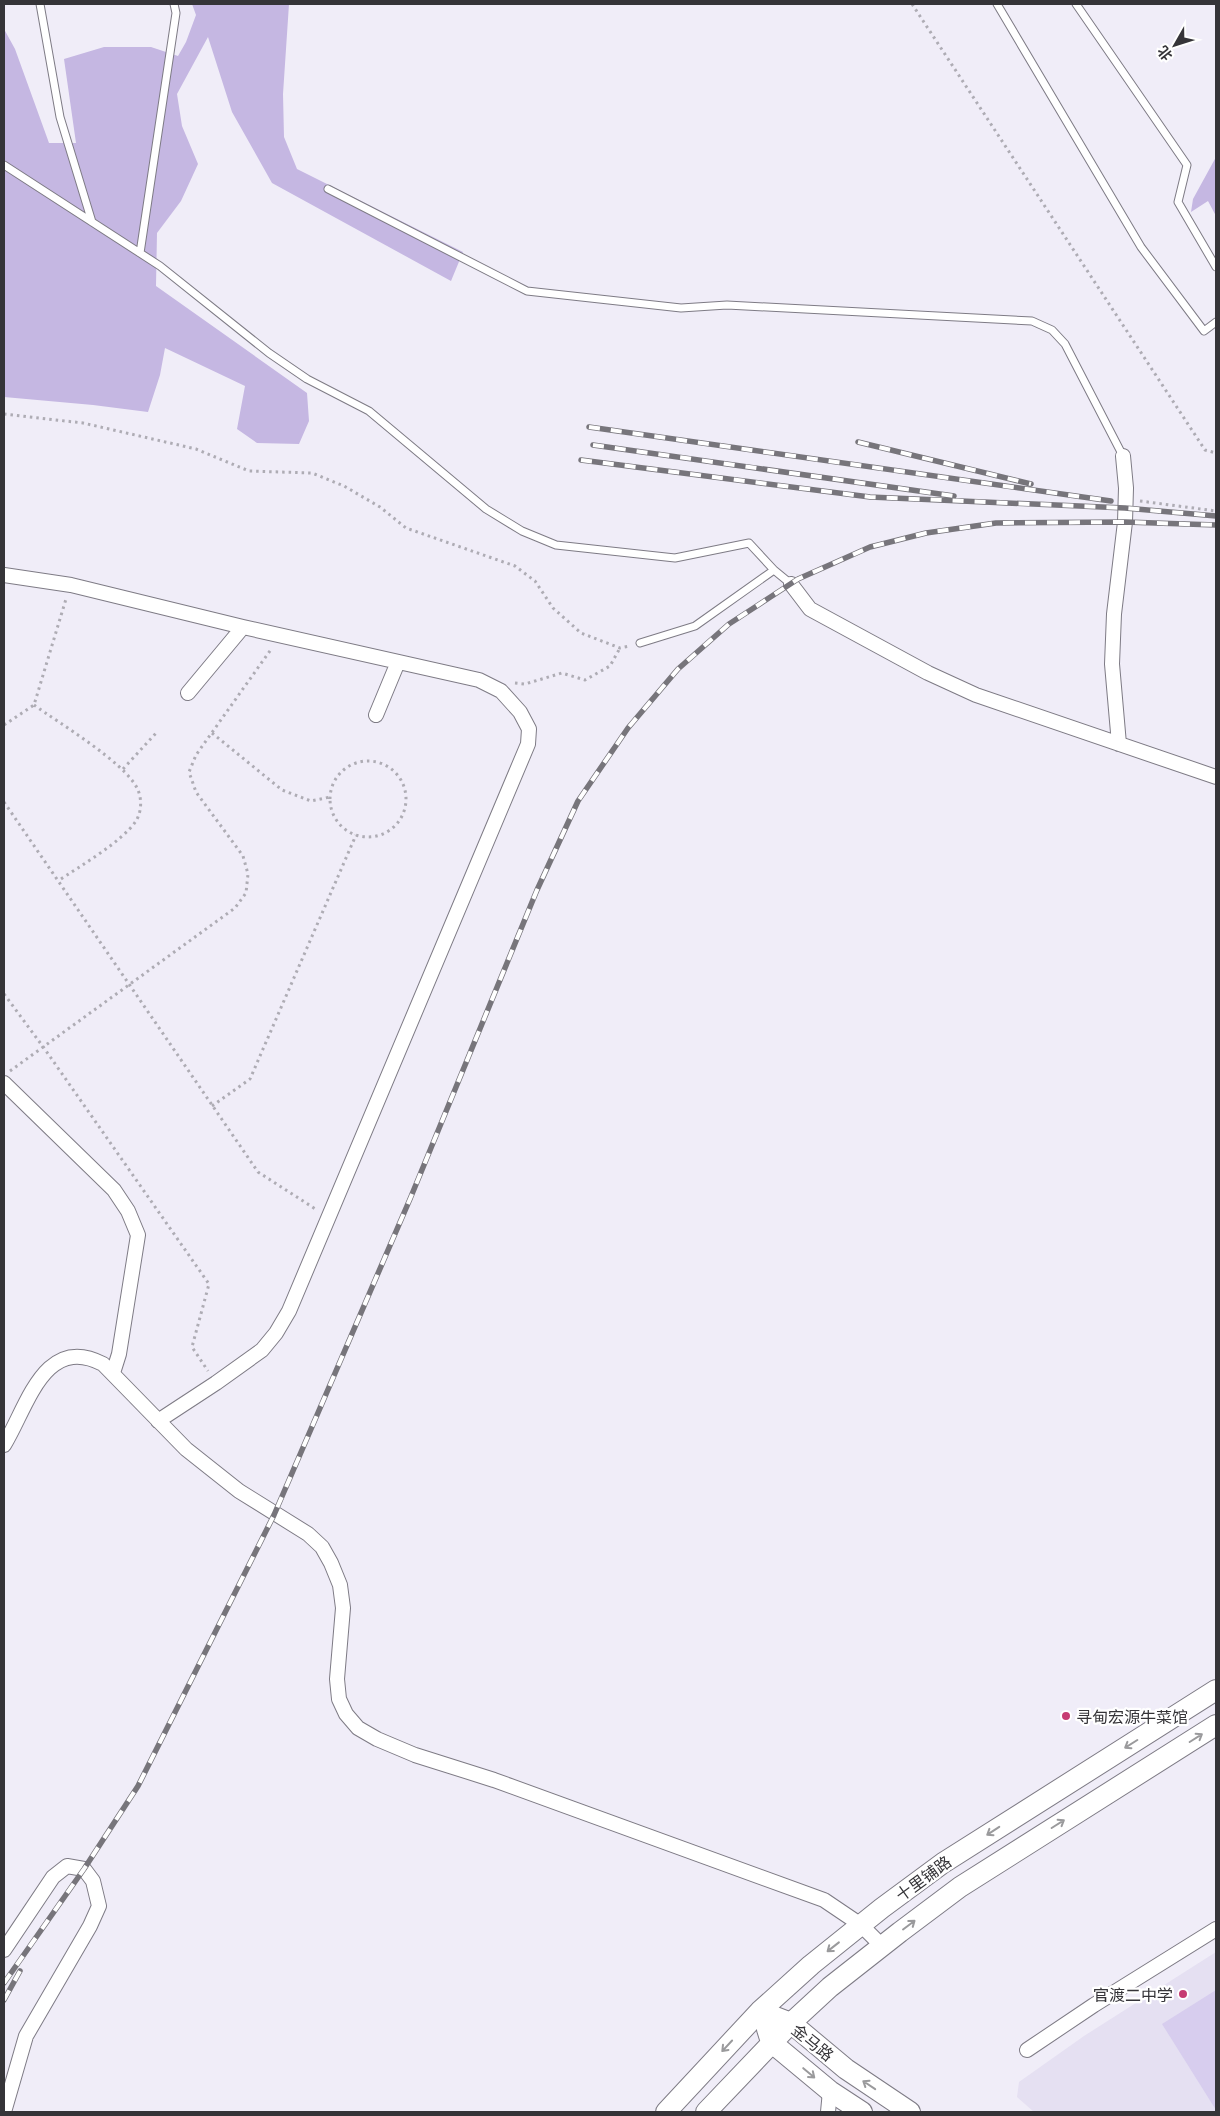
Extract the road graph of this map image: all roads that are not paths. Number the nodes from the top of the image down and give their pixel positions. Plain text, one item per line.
1 (40, 4) edge
2 (174, 4) edge
3 (997, 4) edge
4 (1076, 4) edge
5 (4, 165) edge
6 (328, 189) dead end
7 (92, 222) junction
8 (140, 253) junction
9 (1216, 267) edge
10 (1216, 322) edge
11 (1123, 456) joint
12 (774, 570) junction
13 (4, 574) edge
14 (791, 584) joint
15 (242, 627) junction
16 (640, 643) road end
17 (398, 662) junction
18 (188, 693) dead end
19 (376, 715) dead end
20 (1119, 744) junction
21 (1216, 777) edge
22 (4, 1083) edge
23 (113, 1373) junction
24 (158, 1421) junction
25 (4, 1445) edge
26 (1216, 1690) edge
27 (1216, 1725) edge
28 (861, 1925) junction
29 (1216, 1929) edge
30 (882, 1946) junction
31 (4, 1950) edge
32 (760, 2011) junction
33 (791, 2023) junction
34 (772, 2042) junction
35 (1027, 2050) dead end
36 (830, 2091) junction
37 (4, 2112) edge
38 (666, 2112) edge
39 (706, 2112) edge
40 (828, 2112) edge
41 (862, 2112) edge
42 (910, 2112) edge

1 - 7 lane
2 - 8 lane
3 - 10 lane
4 - 9 lane
5 - 7 lane
6 - 11 lane
7 - 8 lane
8 - 12 lane
11 - 20 street
12 - 14 lane
12 - 16 lane
13 - 15 street
14 - 20 street
15 - 17 street
15 - 18 street
17 - 19 street
17 - 24 street
20 - 21 street
22 - 23 street
23 - 24 street
23 - 25 street
24 - 28 street
26 -> 28 main road, 十里铺路
30 -> 27 main road, 十里铺路
28 - 30 street
28 -> 32 main road, 十里铺路
29 - 35 street
30 - 33 main road, 十里铺路
31 - 37 street
32 - 33 main road, 金马路
32 - 34 main road, 金马路
32 -> 38 main road, 十里铺路
33 - 34 main road, 十里铺路
42 -> 33 main road, 金马路
34 -> 36 main road, 金马路
34 - 39 main road, 十里铺路
36 - 40 street
36 - 41 main road, 金马路

